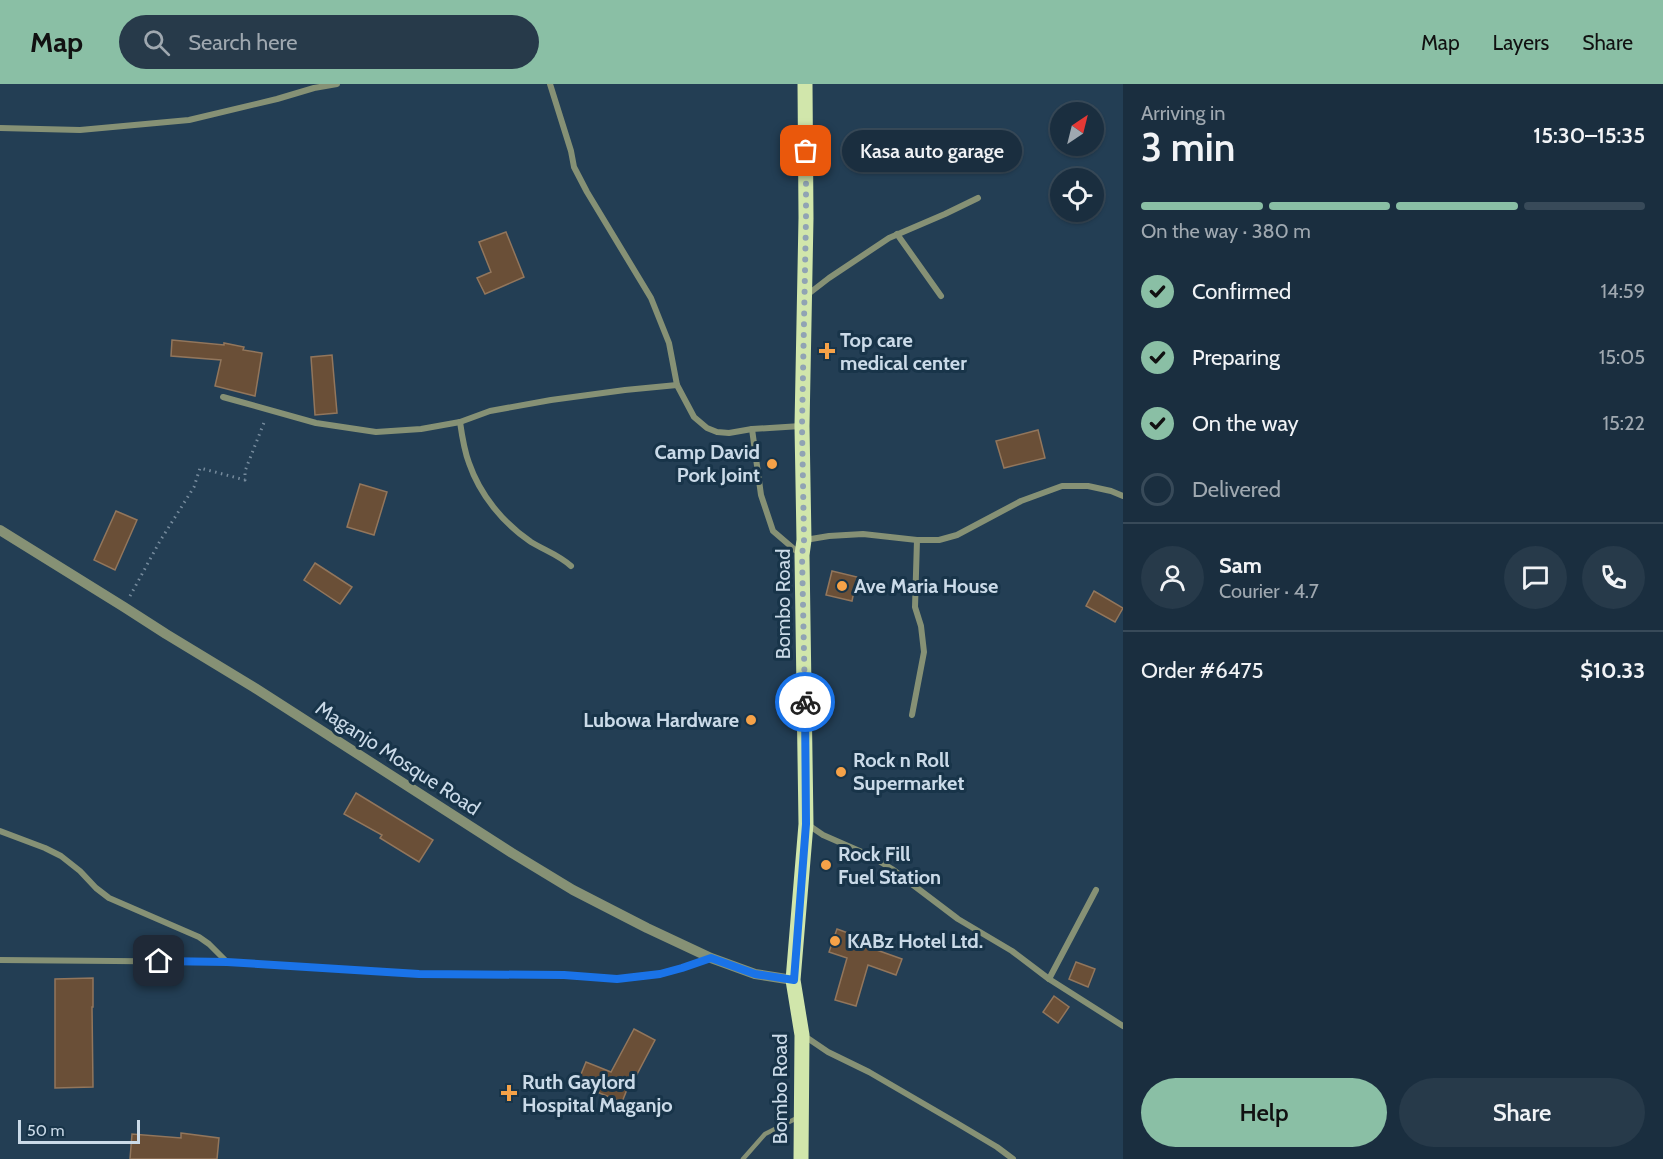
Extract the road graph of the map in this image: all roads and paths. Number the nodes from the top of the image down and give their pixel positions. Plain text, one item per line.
1 (336, 84) edge
2 (550, 84) edge
3 (805, 84) edge
4 (0, 128) edge
5 (978, 198) dead end
6 (897, 234) junction
7 (940, 296) dead end
8 (805, 298) junction
9 (677, 385) junction
10 (222, 397) dead end
11 (270, 410) junction
12 (460, 422) junction
13 (802, 426) junction
14 (752, 429) junction
15 (1123, 496) edge
16 (0, 530) edge
17 (917, 540) junction
18 (803, 548) junction
19 (571, 566) dead end
20 (124, 607) junction
21 (912, 714) dead end
22 (806, 824) junction
23 (0, 831) edge
24 (1096, 890) dead end
25 (711, 958) junction
26 (0, 960) edge
27 (227, 962) junction
28 (1049, 979) junction
29 (794, 980) junction
30 (1123, 1026) edge
31 (802, 1035) junction
32 (801, 1115) junction
33 (743, 1159) edge
34 (801, 1159) edge
35 (1013, 1159) edge

1 - 4 street
2 - 9 street
3 - 8 main road, Bombo Road
5 - 6 street
6 - 7 street
6 - 8 street
8 - 13 main road, Bombo Road
9 - 12 street
9 - 14 street
10 - 11 street
11 - 12 street
11 - 20 path
12 - 19 street
13 - 14 street
13 - 18 main road, Bombo Road
14 - 18 street
15 - 17 street
16 - 20 street, Maganjo Mosque Road
17 - 18 street
17 - 21 street
18 - 22 main road, Bombo Road
20 - 25 street, Maganjo Mosque Road
22 - 28 street
22 - 29 main road, Bombo Road
23 - 27 street
24 - 28 street
25 - 27 street
25 - 29 street, Maganjo Mosque Road
26 - 27 street
28 - 30 street
29 - 31 main road, Bombo Road
31 - 32 main road, Bombo Road
31 - 35 street
32 - 33 lane
32 - 34 main road, Bombo Road

